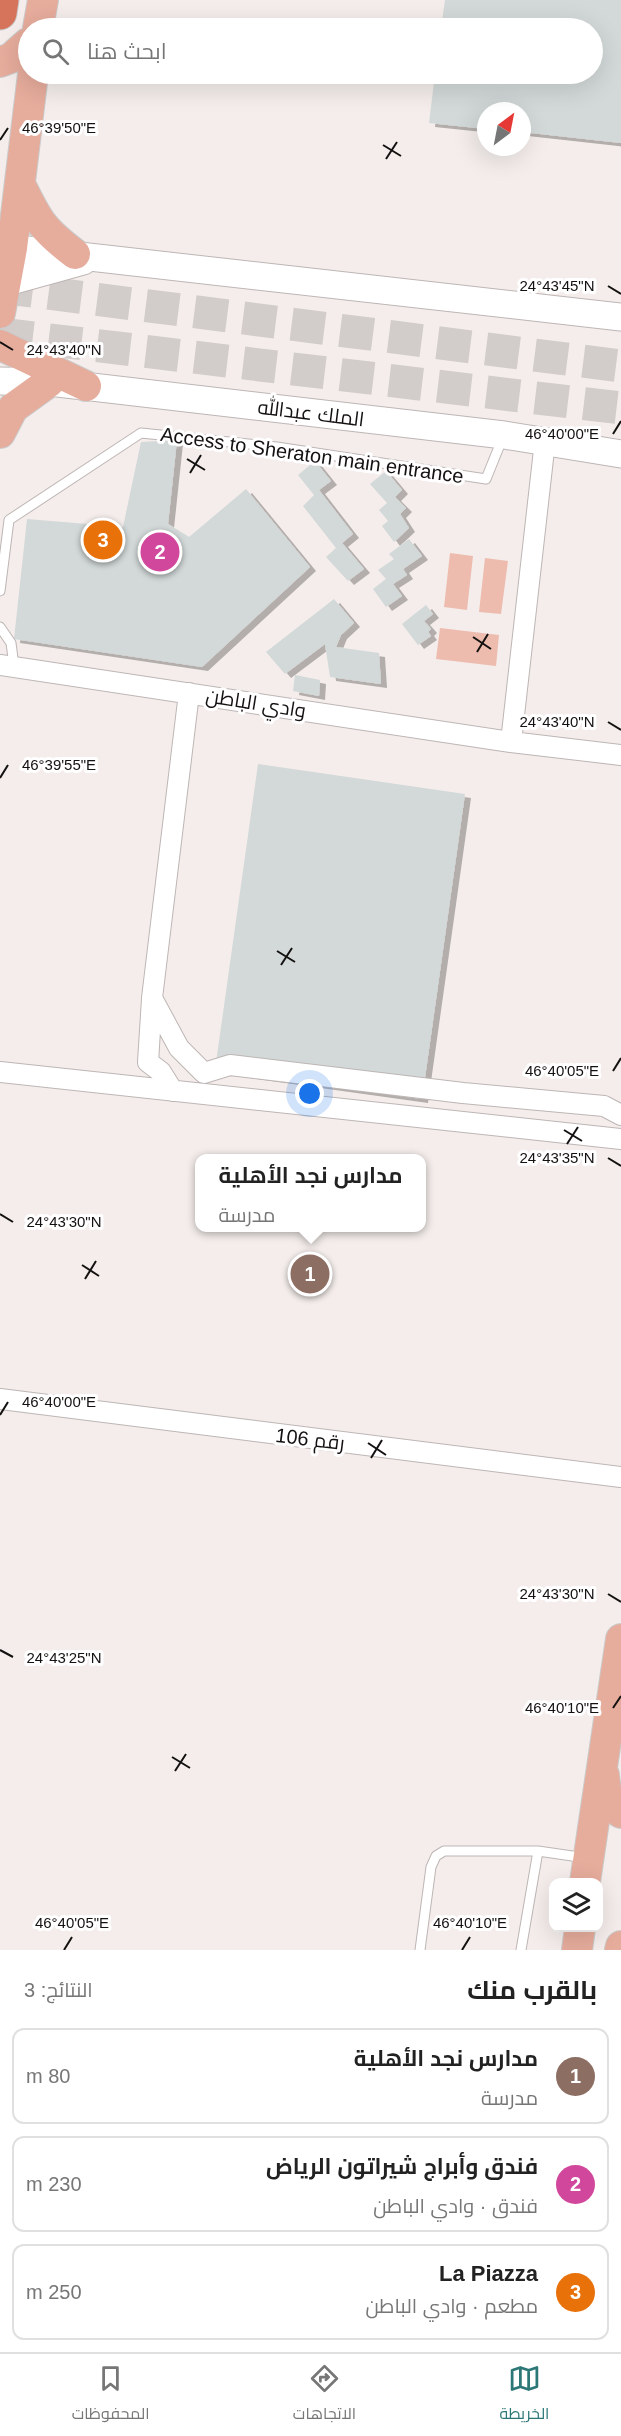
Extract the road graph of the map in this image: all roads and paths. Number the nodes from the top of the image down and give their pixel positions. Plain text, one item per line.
1 (2, 0) edge
2 (42, 0) edge
3 (0, 13) edge
4 (39, 18) edge
5 (18, 52) edge
6 (0, 62) edge
7 (32, 84) edge
8 (20, 184) junction
9 (86, 256) junction
10 (4, 263) edge
11 (0, 313) edge
12 (621, 317) edge
13 (0, 345) edge
14 (0, 381) edge
15 (49, 382) junction
16 (86, 386) junction
17 (0, 433) edge
18 (504, 435) junction
19 (545, 441) junction
20 (621, 454) edge
21 (0, 591) edge
22 (0, 627) edge
23 (7, 666) edge
24 (189, 693) junction
25 (511, 742) junction
26 (621, 755) edge
27 (152, 998) junction
28 (0, 1072) edge
29 (173, 1091) junction
30 (621, 1115) edge
31 (621, 1139) edge
32 (0, 1399) edge
33 (621, 1477) edge
34 (621, 1639) edge
35 (603, 1772) junction
36 (621, 1813) edge
37 (538, 1851) junction
38 (587, 1870) edge
39 (579, 1932) edge
40 (420, 1950) edge
41 (521, 1950) edge
42 (577, 1950) edge

1 - 3 highway
2 - 4 main road
5 - 6 main road
7 - 8 main road
8 - 9 main road
8 - 10 main road
9 - 10 main road
9 - 12 main road
10 - 11 main road
13 - 16 main road
14 - 15 main road, الملك عبدالله
15 - 16 main road, الملك عبدالله
15 - 17 main road
16 - 18 main road, الملك عبدالله
18 - 19 main road, الملك عبدالله
18 - 21 lane, Access to Sheraton main entrance
19 - 20 main road, الملك عبدالله
19 - 25 street
22 - 23 lane
23 - 24 street, وادي الباطن
24 - 25 street, وادي الباطن
24 - 27 street
25 - 26 street, وادي الباطن
27 - 29 street
27 - 30 street
28 - 29 street
29 - 31 street
32 - 33 street, رقم 106
34 - 35 main road
35 - 36 main road
35 - 38 main road
37 - 38 lane
37 - 40 lane
37 - 41 lane
39 - 42 main road

